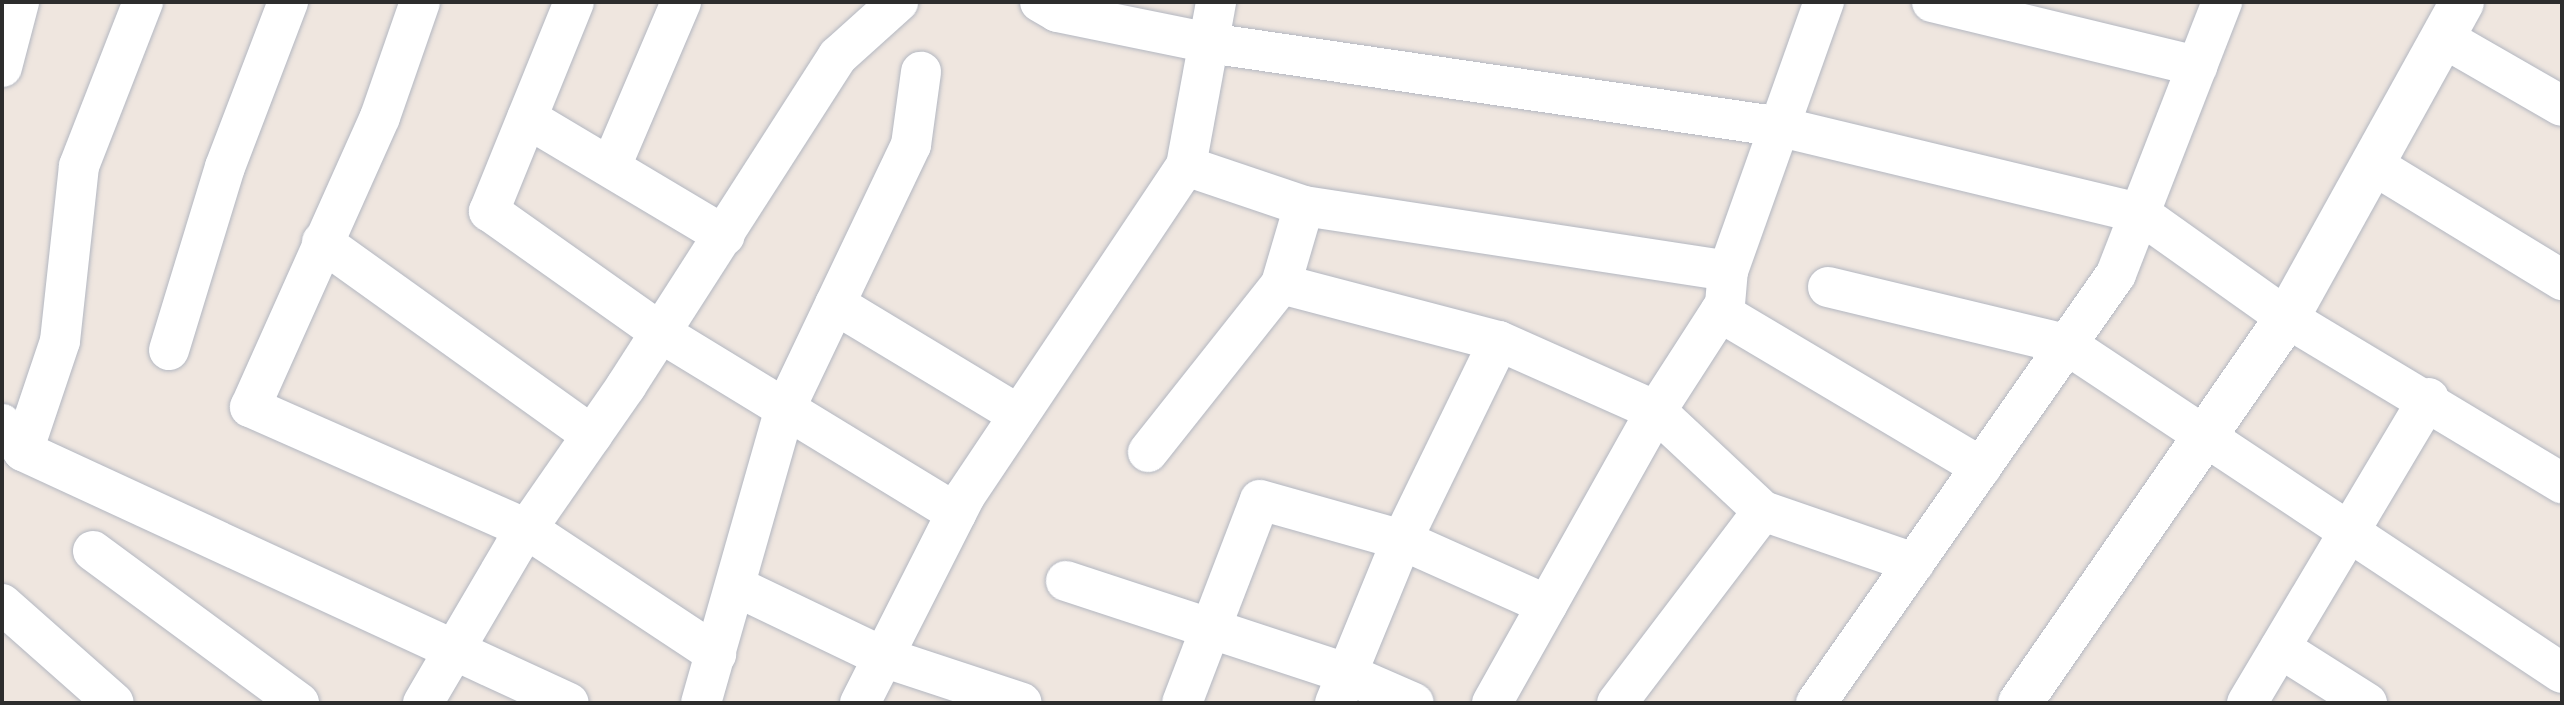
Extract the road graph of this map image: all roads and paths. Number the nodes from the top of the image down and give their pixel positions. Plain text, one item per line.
1 (143, 2) edge
2 (288, 2) edge
3 (420, 2) edge
4 (574, 2) edge
5 (681, 2) edge
6 (898, 2) edge
7 (1040, 2) edge
8 (1216, 2) edge
9 (1824, 2) edge
10 (1932, 2) edge
11 (2222, 2) edge
12 (2452, 20) edge
13 (1209, 43) junction
14 (2197, 66) junction
15 (921, 72) dead end
16 (2562, 106) edge
17 (527, 118) junction
18 (1781, 127) junction
19 (612, 164) junction
20 (2372, 164) junction
21 (1186, 166) junction
22 (1304, 206) junction
23 (2139, 213) junction
24 (725, 236) junction
25 (322, 242) junction
26 (1728, 271) junction
27 (2562, 280) edge
28 (1281, 284) junction
29 (1828, 287) dead end
30 (835, 304) junction
31 (1720, 312) junction
32 (2287, 318) junction
33 (661, 333) junction
34 (1499, 341) junction
35 (2066, 344) junction
36 (169, 350) dead end
37 (2429, 398) junction
38 (785, 409) junction
39 (1656, 411) junction
40 (1017, 414) junction
41 (592, 435) junction
42 (12, 437) edge
43 (2208, 440) junction
44 (1148, 452) dead end
45 (1981, 467) junction
46 (2562, 483) edge
47 (1763, 511) junction
48 (956, 513) junction
49 (527, 529) junction
50 (2349, 533) junction
51 (1402, 540) junction
52 (93, 551) dead end
53 (1914, 563) junction
54 (1066, 581) dead end
55 (735, 586) junction
56 (2, 604) edge
57 (1547, 605) junction
58 (1210, 629) junction
59 (2280, 648) junction
60 (455, 649) junction
61 (716, 654) junction
62 (883, 657) junction
63 (2562, 673) edge
64 (1339, 688) edge
65 (114, 703) edge
66 (299, 703) edge
67 (423, 703) edge
68 (569, 703) edge
69 (701, 703) edge
70 (860, 703) edge
71 (1022, 703) edge
72 (1182, 703) edge
73 (1414, 703) edge
74 (1492, 703) edge
75 (1617, 703) edge
76 (1816, 703) edge
77 (2020, 703) edge
78 (2247, 703) edge
79 (2367, 703) edge

1 - 42 street
2 - 36 street
3 - 25 street
4 - 17 street
5 - 19 street
6 - 24 street
7 - 13 street
8 - 13 street
9 - 18 street
10 - 14 street
11 - 14 street
12 - 16 street
12 - 20 street
13 - 18 street
13 - 21 street
14 - 23 street
15 - 30 street
17 - 19 street
17 - 33 street
18 - 23 street
18 - 26 street
19 - 24 street
20 - 27 street
20 - 32 street
21 - 22 street
21 - 40 street
22 - 26 street
22 - 28 street
23 - 32 street
23 - 35 street
24 - 33 street
25 - 41 street
25 - 49 street
26 - 31 street
28 - 34 street
28 - 44 street
29 - 35 street
30 - 38 street
30 - 40 street
31 - 39 street
31 - 45 street
32 - 37 street
32 - 43 street
33 - 38 street
33 - 41 street
34 - 39 street
34 - 51 street
35 - 43 street
35 - 45 street
37 - 46 street
37 - 50 street
38 - 48 street
38 - 55 street
39 - 47 street
39 - 57 street
40 - 48 street
41 - 49 street
42 - 60 street
43 - 50 street
43 - 77 street
45 - 53 street
47 - 53 street
47 - 75 street
48 - 62 street
49 - 60 street
49 - 61 street
50 - 59 street
50 - 63 street
51 - 57 street
51 - 58 street
51 - 64 street
52 - 66 street
53 - 76 street
54 - 58 street
55 - 61 street
55 - 62 street
56 - 65 street
57 - 74 street
58 - 64 street
58 - 72 street
59 - 78 street
59 - 79 street
60 - 67 street
60 - 68 street
61 - 69 street
62 - 70 street
62 - 71 street
64 - 73 street

